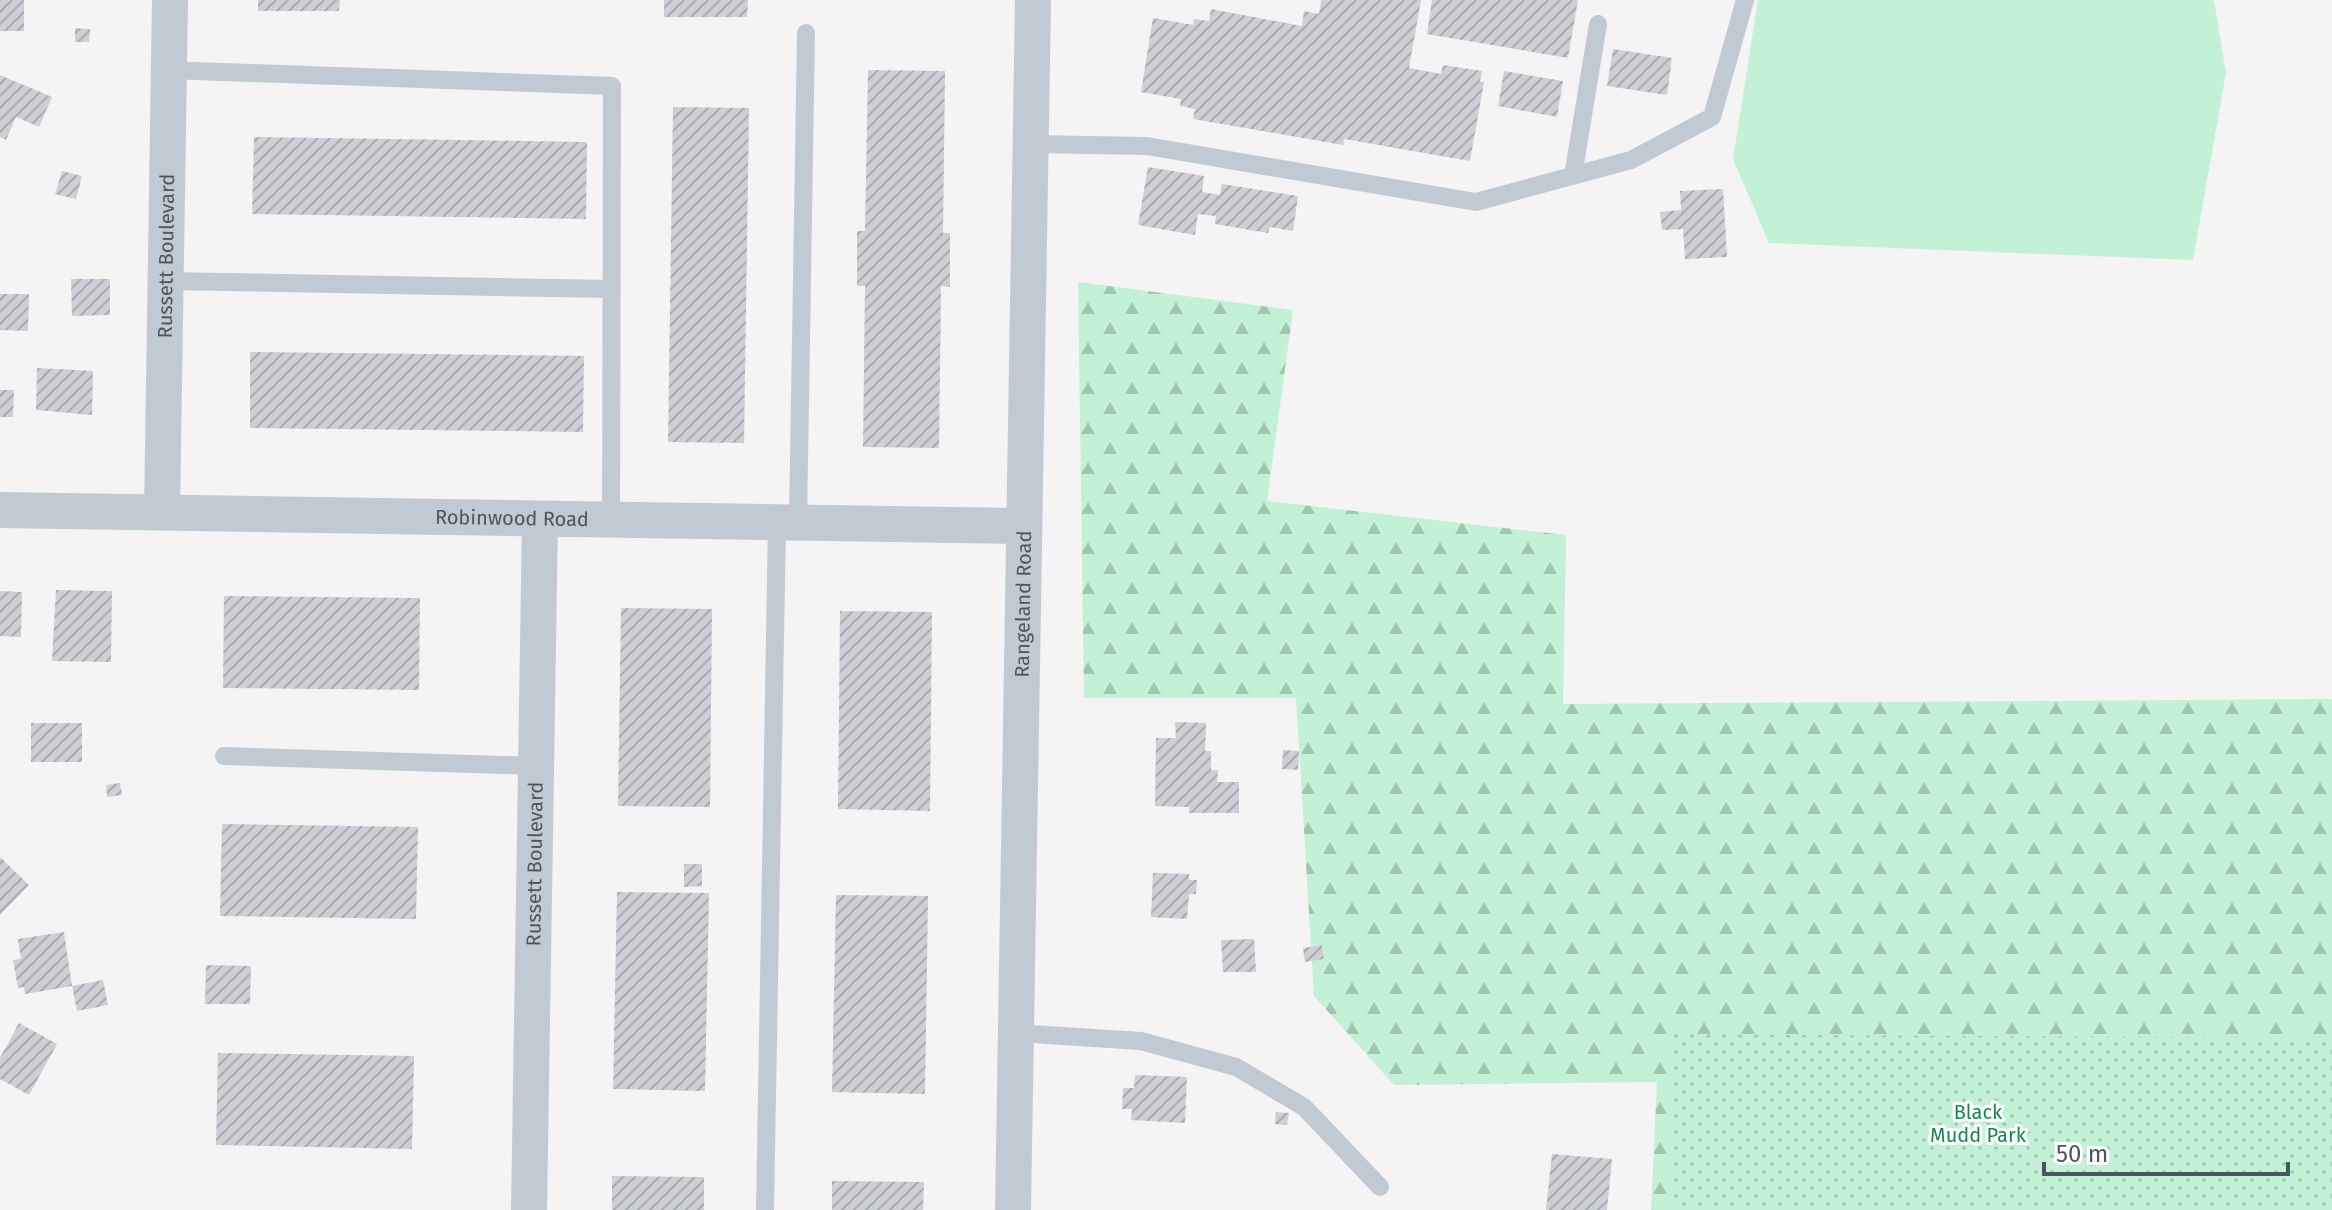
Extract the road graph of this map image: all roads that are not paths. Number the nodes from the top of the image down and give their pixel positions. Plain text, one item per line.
1 (170, 0) edge
2 (1033, 0) edge
3 (1745, 0) edge
4 (1598, 24) dead end
5 (806, 33) dead end
6 (169, 70) junction
7 (1030, 144) junction
8 (1573, 176) junction
9 (166, 281) junction
10 (612, 289) junction
11 (0, 510) edge
12 (162, 512) junction
13 (540, 519) junction
14 (611, 520) junction
15 (787, 523) junction
16 (1023, 526) junction
17 (224, 756) dead end
18 (536, 766) junction
19 (1016, 1033) junction
20 (1380, 1187) dead end
21 (529, 1210) edge
22 (765, 1210) edge
23 (1013, 1210) edge

1 - 6 street, Russett Boulevard
2 - 7 street, Rangeland Road
3 - 8 lane
4 - 8 lane
5 - 15 lane
6 - 9 street, Russett Boulevard
6 - 10 lane
7 - 8 lane
7 - 16 street, Rangeland Road
9 - 10 lane
9 - 12 street, Russett Boulevard
10 - 14 lane
11 - 12 street, Robinwood Road
12 - 13 street, Robinwood Road
13 - 14 street, Robinwood Road
13 - 18 street, Russett Boulevard
14 - 15 street, Robinwood Road
15 - 16 street, Robinwood Road
15 - 22 lane
16 - 19 street, Rangeland Road
17 - 18 lane
18 - 21 street, Russett Boulevard
19 - 20 lane
19 - 23 street, Rangeland Road

